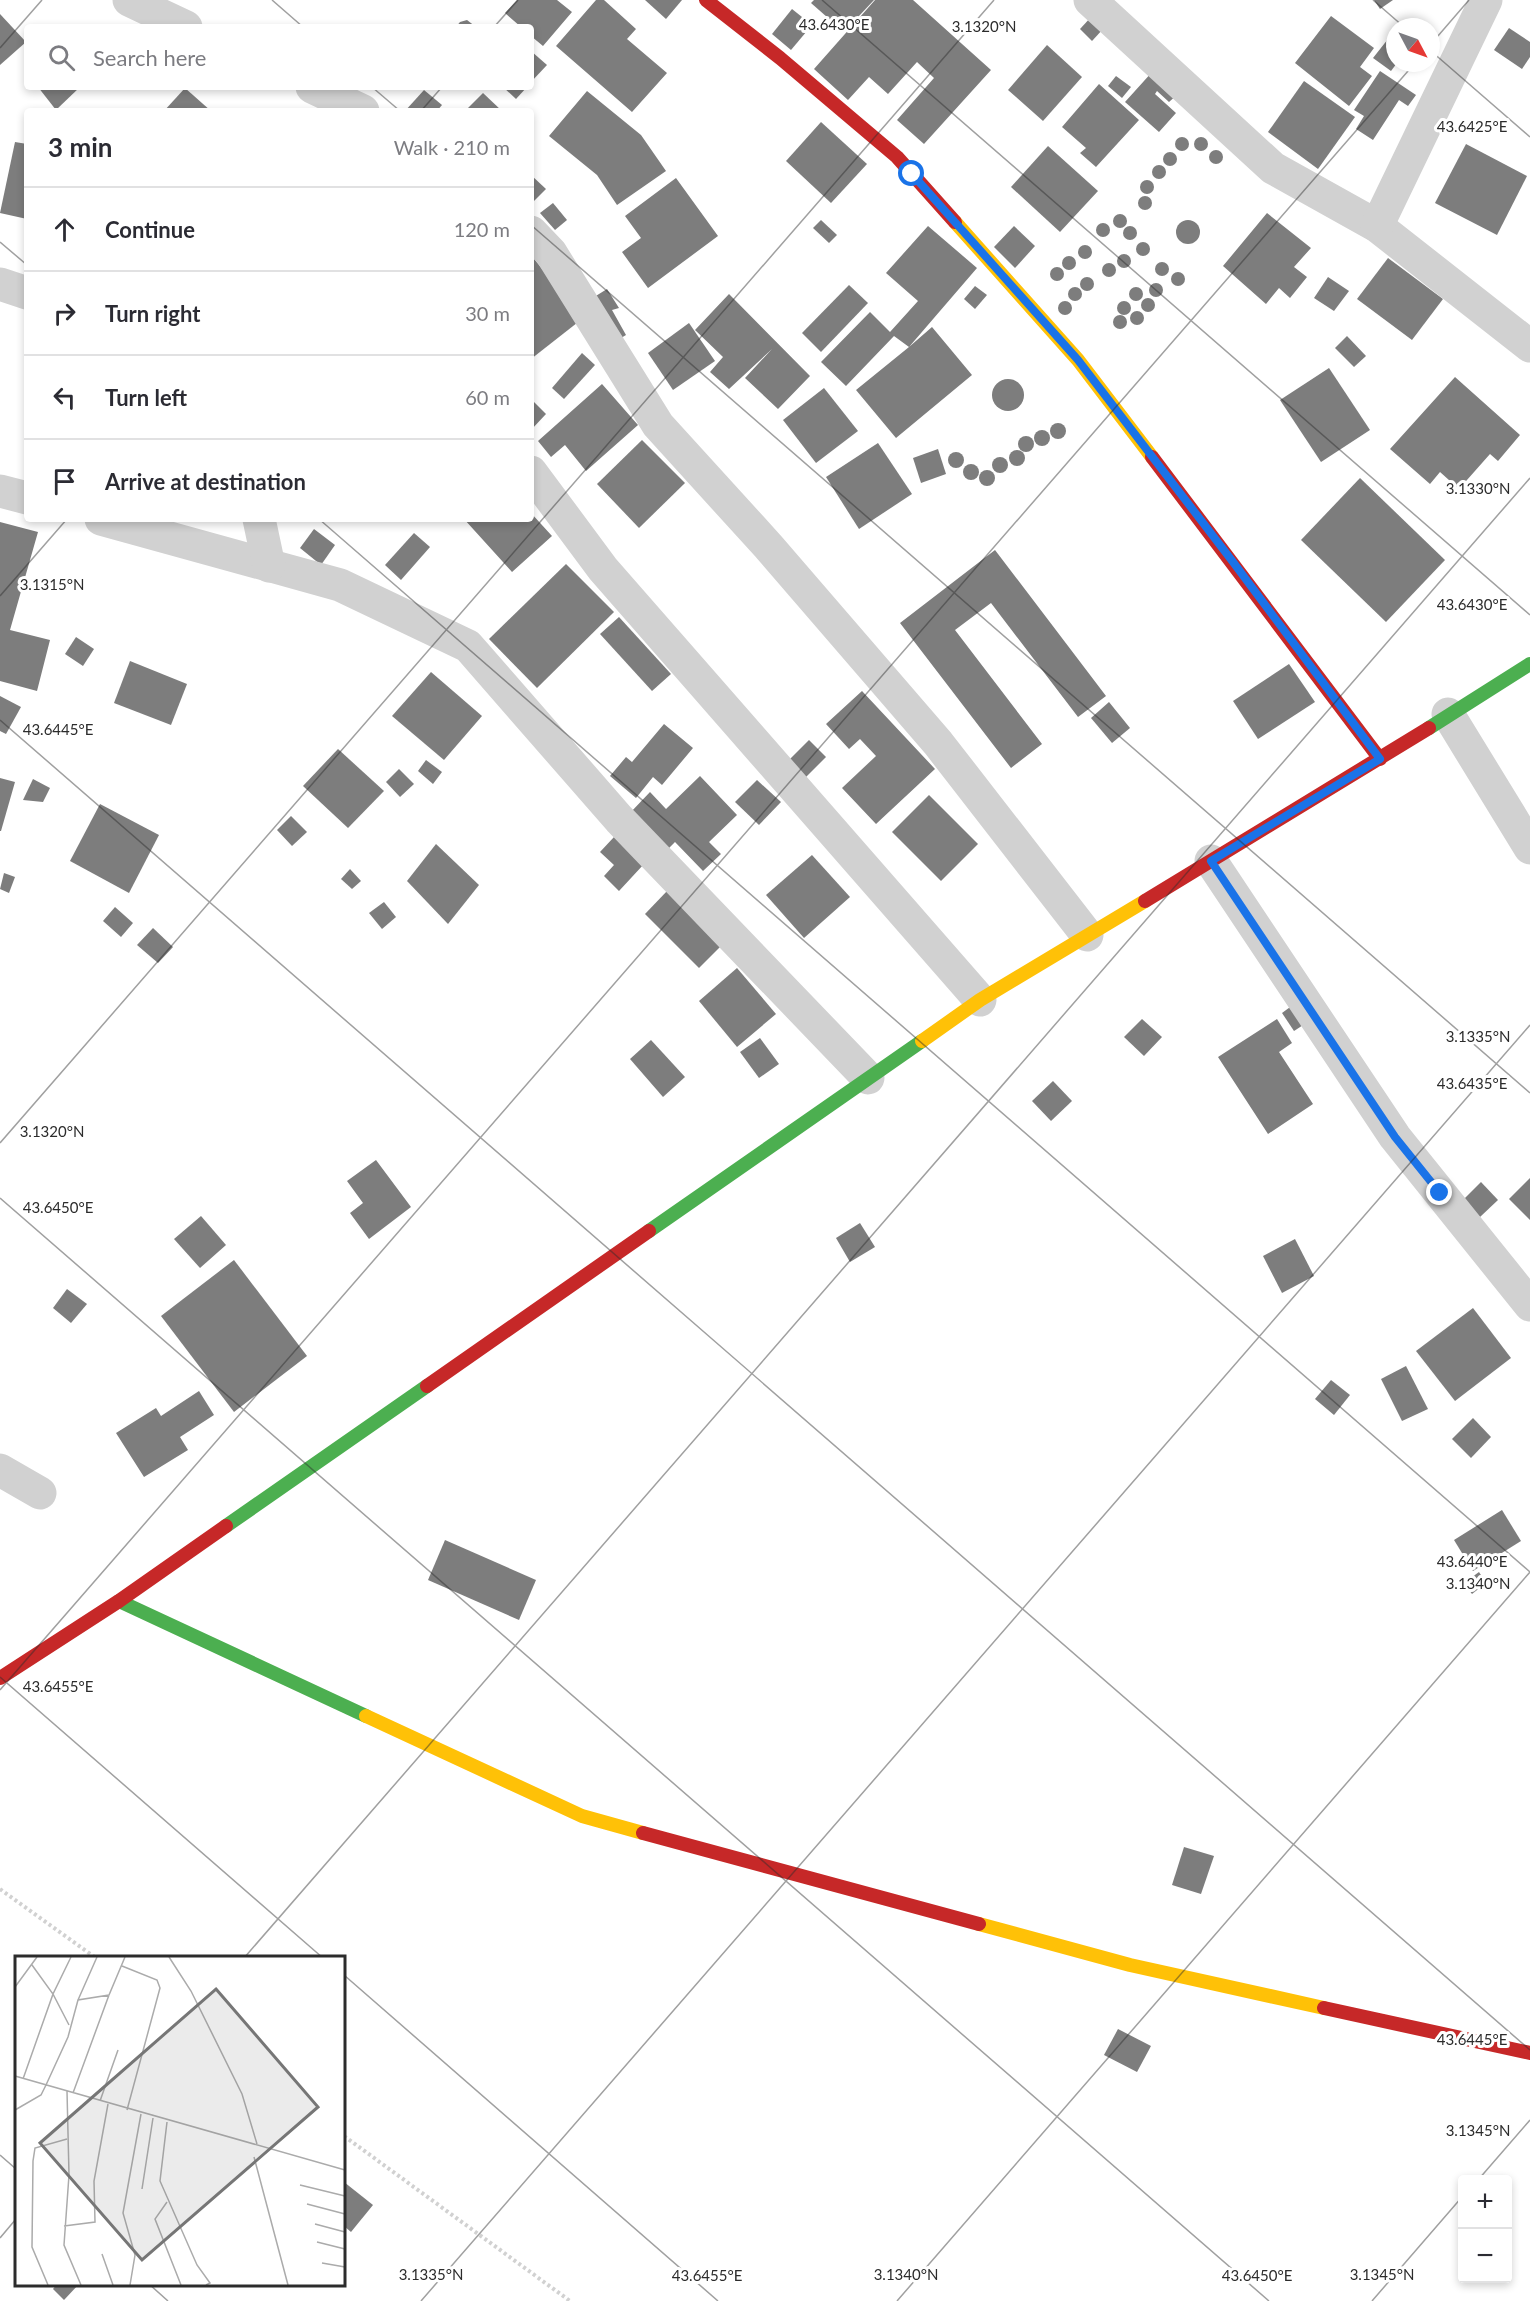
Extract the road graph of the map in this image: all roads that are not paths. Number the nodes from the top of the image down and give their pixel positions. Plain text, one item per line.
1 (129, 0) edge
2 (706, 0) edge
3 (1090, 0) edge
4 (1486, 0) edge
5 (180, 24) edge
6 (318, 90) edge
7 (357, 108) edge
8 (1377, 226) junction
9 (534, 235) edge
10 (0, 284) edge
11 (24, 292) edge
12 (1530, 346) edge
13 (534, 476) edge
14 (0, 491) edge
15 (24, 497) edge
16 (112, 522) edge
17 (260, 522) edge
18 (270, 566) junction
19 (1530, 664) edge
20 (1448, 714) junction
21 (1380, 759) junction
22 (1530, 848) edge
23 (1211, 861) junction
24 (1087, 935) junction
25 (980, 1000) junction
26 (868, 1078) junction
27 (1530, 1305) edge
28 (0, 1470) edge
29 (40, 1493) dead end
30 (119, 1601) junction
31 (0, 1678) edge
32 (1530, 2054) edge

1 - 5 street
2 - 21 street
3 - 8 street
4 - 8 street
6 - 7 street
8 - 12 street
9 - 24 street
10 - 11 street
13 - 25 street
14 - 15 street
16 - 18 street
17 - 18 street
18 - 26 street
19 - 20 street
20 - 21 street
20 - 22 street
21 - 23 street
23 - 24 street
23 - 27 street
24 - 25 street
25 - 26 street
26 - 30 street
28 - 29 street
30 - 31 street
30 - 32 street

